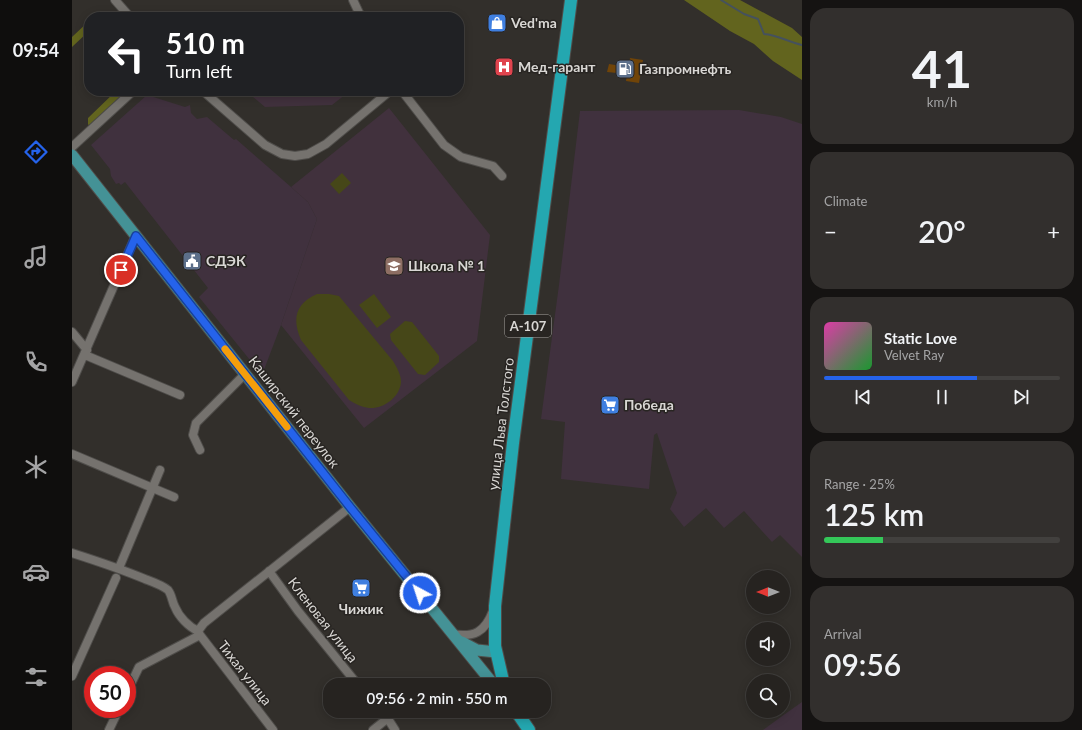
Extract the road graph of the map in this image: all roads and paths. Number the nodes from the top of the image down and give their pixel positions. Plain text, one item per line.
1 (115, 0) edge
2 (353, 0) edge
3 (571, 0) edge
4 (126, 12) edge
5 (359, 12) edge
6 (128, 96) edge
7 (209, 96) edge
8 (384, 96) edge
9 (406, 96) edge
10 (72, 147) edge
11 (72, 155) edge
12 (502, 176) dead end
13 (136, 236) junction
14 (72, 332) edge
15 (86, 352) junction
16 (245, 374) junction
17 (72, 382) edge
18 (180, 395) dead end
19 (200, 450) dead end
20 (72, 454) edge
21 (160, 470) dead end
22 (152, 488) junction
23 (174, 497) dead end
24 (350, 507) junction
25 (72, 554) edge
26 (119, 568) junction
27 (269, 571) junction
28 (116, 578) dead end
29 (495, 606) junction
30 (199, 633) junction
31 (452, 634) junction
32 (496, 652) junction
33 (136, 672) edge
34 (72, 676) edge
35 (352, 678) edge
36 (488, 678) edge
37 (502, 678) edge
38 (115, 718) edge
39 (388, 718) joint
40 (521, 718) edge
41 (109, 730) edge
42 (273, 730) edge
43 (373, 730) edge
44 (395, 730) edge
45 (529, 730) edge

1 - 4 street
2 - 5 street
3 - 29 highway, улица Льва Толстого / А-107
6 - 10 street
7 - 8 street
9 - 12 street
11 - 13 main road, Каширский переулок
13 - 15 street
13 - 16 main road, Каширский переулок
14 - 15 street
15 - 17 street
15 - 18 street
16 - 19 street
16 - 24 main road, Каширский переулок
20 - 22 street
21 - 22 street
22 - 23 street
22 - 26 street
24 - 27 street
24 - 31 main road, Каширский переулок
25 - 26 street
26 - 30 street, Тихая улица
27 - 30 street
27 - 35 street, Кленовая улица
28 - 34 street
29 - 31 street
29 - 32 highway, улица Льва Толстого / А-107
30 - 33 street
30 - 42 street, Тихая улица
31 - 32 main road
31 - 36 main road, Каширский переулок
32 - 37 highway, улица Льва Толстого / А-107
38 - 41 street
39 - 43 street
39 - 44 street
40 - 45 highway

